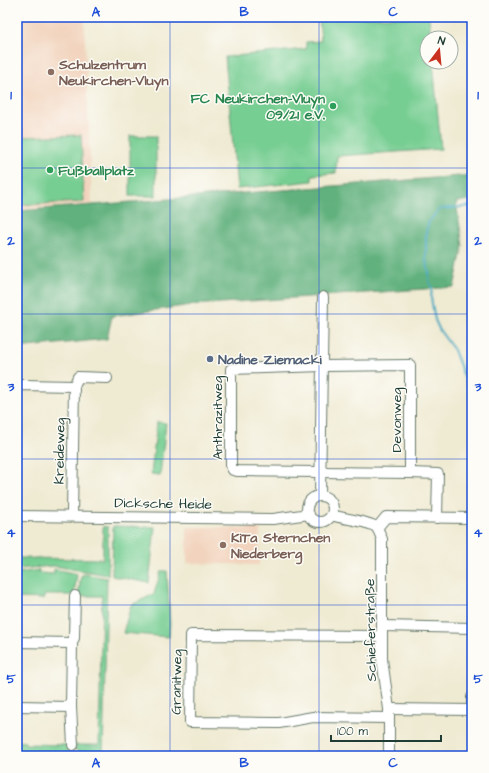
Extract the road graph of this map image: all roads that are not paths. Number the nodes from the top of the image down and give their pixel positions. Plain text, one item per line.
1 (323, 297) dead end
2 (323, 366) junction
3 (107, 378) dead end
4 (17, 386) edge
5 (74, 386) junction
6 (321, 472) junction
7 (410, 473) junction
8 (320, 496) junction
9 (309, 514) junction
10 (332, 515) junction
11 (17, 516) edge
12 (72, 516) junction
13 (437, 518) junction
14 (472, 518) edge
15 (377, 528) junction
16 (75, 596) dead end
17 (472, 628) edge
18 (383, 631) junction
19 (17, 642) edge
20 (72, 643) junction
21 (472, 697) edge
22 (17, 706) edge
23 (71, 707) junction
24 (389, 713) junction
25 (73, 745) dead end
26 (389, 756) edge

1 - 2 street
2 - 6 street
2 - 6 street, Anthrazitweg
2 - 7 street, Devonweg
3 - 5 street
4 - 5 street
5 - 12 street, Kreideweg
6 - 7 street, Devonweg
6 - 8 street
7 - 13 street
8 - 9 street
8 - 10 street
9 - 10 street, Dicksche Heide
9 - 12 street, Dicksche Heide
10 - 15 street
11 - 12 street, Dicksche Heide
13 - 14 street
13 - 15 street
15 - 18 street, Schieferstraße
16 - 20 street
17 - 18 street
18 - 24 street, Schieferstraße
18 - 24 street, Granitweg
19 - 20 street
20 - 23 street
21 - 24 street
22 - 23 street
23 - 25 street
24 - 26 street, Schieferstraße

